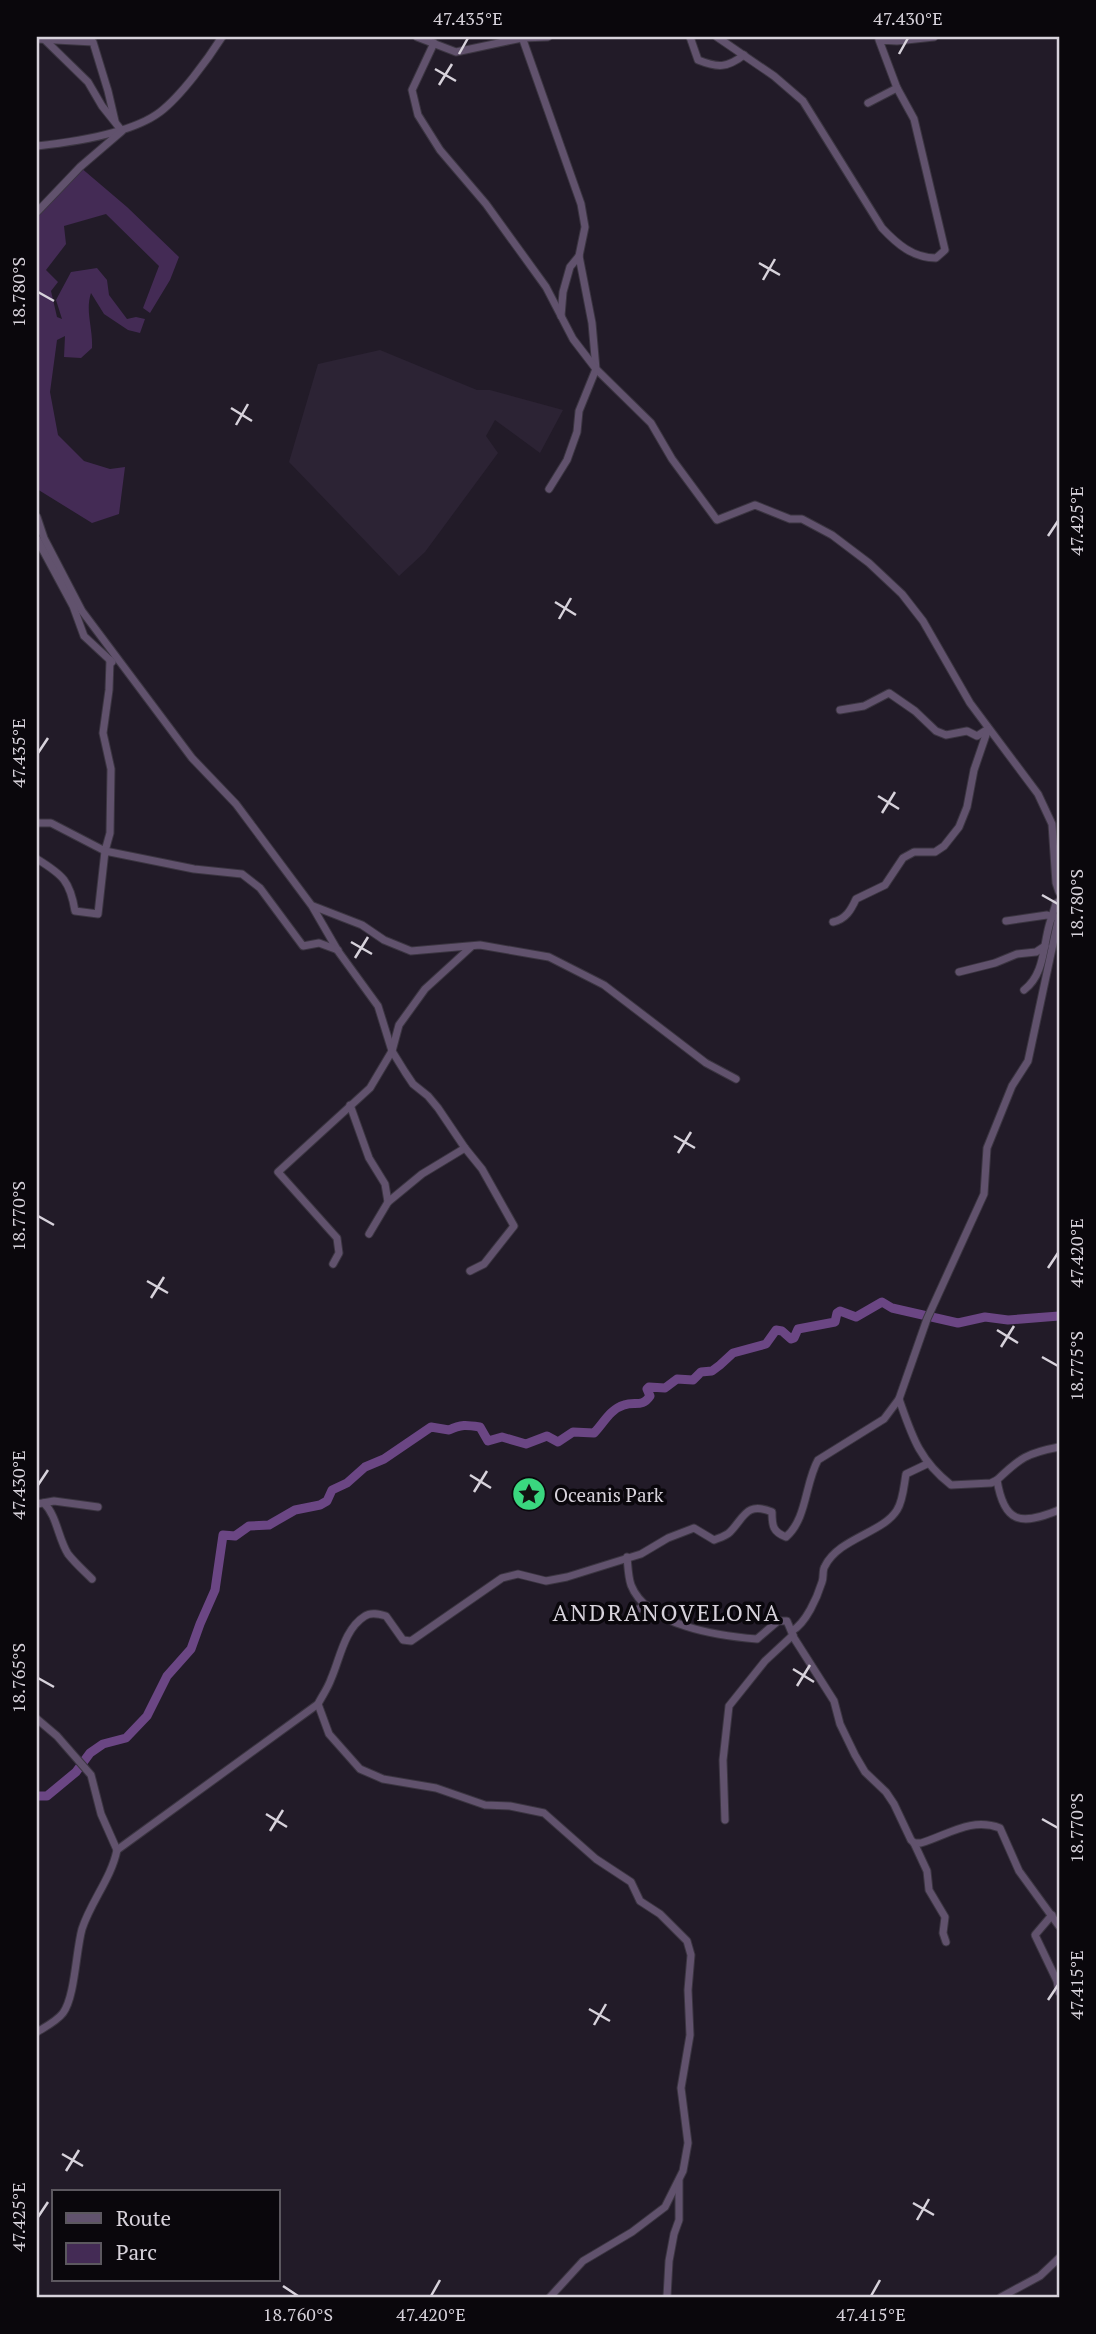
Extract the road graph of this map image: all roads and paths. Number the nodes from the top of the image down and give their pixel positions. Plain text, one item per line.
1 (222, 37) edge
2 (417, 37) edge
3 (548, 37) edge
4 (690, 37) edge
5 (718, 37) edge
6 (934, 37) edge
7 (522, 38) edge
8 (41, 40) edge
9 (434, 43) junction
10 (744, 55) junction
11 (897, 88) junction
12 (868, 103) dead end
13 (115, 122) junction
14 (122, 131) junction
15 (37, 146) edge
16 (37, 212) edge
17 (579, 256) junction
18 (561, 317) junction
19 (596, 369) junction
20 (549, 489) dead end
21 (37, 517) edge
22 (37, 539) edge
23 (110, 660) junction
24 (126, 673) junction
25 (840, 710) dead end
26 (988, 729) junction
27 (37, 823) edge
28 (105, 851) junction
29 (37, 859) edge
30 (1059, 892) edge
31 (1059, 902) edge
32 (312, 906) junction
33 (1056, 917) edge
34 (1006, 921) dead end
35 (833, 922) dead end
36 (1046, 945) junction
37 (471, 946) junction
38 (338, 951) junction
39 (959, 972) dead end
40 (1024, 990) dead end
41 (392, 1051) junction
42 (736, 1079) dead end
43 (350, 1105) junction
44 (465, 1148) junction
45 (388, 1202) junction
46 (369, 1234) dead end
47 (333, 1264) dead end
48 (470, 1271) dead end
49 (899, 1399) junction
50 (1059, 1447) edge
51 (927, 1464) junction
52 (997, 1480) junction
53 (41, 1504) edge
54 (98, 1507) dead end
55 (1059, 1510) edge
56 (627, 1557) junction
57 (92, 1579) dead end
58 (647, 1606) junction
59 (632, 1611) dead end
60 (792, 1633) junction
61 (318, 1704) junction
62 (37, 1719) edge
63 (725, 1820) dead end
64 (914, 1843) junction
65 (117, 1850) junction
66 (1052, 1915) junction
67 (1059, 1926) edge
68 (946, 1942) dead end
69 (1059, 1992) edge
70 (37, 2032) edge
71 (678, 2180) junction
72 (1059, 2258) edge
73 (559, 2286) junction
74 (550, 2297) edge
75 (559, 2297) edge
76 (667, 2297) edge
77 (1001, 2297) edge

1 - 14 street
2 - 9 street
3 - 7 street
4 - 10 street
5 - 10 street
6 - 11 street
7 - 9 street
7 - 17 street
8 - 13 street
8 - 13 street
9 - 18 street
10 - 11 street
11 - 12 street
13 - 14 street
14 - 15 street
14 - 16 street
17 - 18 street
17 - 19 street
18 - 19 street
19 - 20 street
19 - 26 street
21 - 24 street
22 - 23 street
23 - 24 street
23 - 28 street
24 - 32 street
25 - 26 street
26 - 30 street
26 - 35 street
27 - 28 street
28 - 29 street
28 - 38 street
31 - 33 street
32 - 37 street
32 - 38 street
33 - 34 street
33 - 36 street
33 - 49 street
36 - 39 street
36 - 40 street
37 - 41 street
37 - 42 street
38 - 41 street
41 - 43 street
41 - 44 street
43 - 45 street
43 - 47 street
44 - 45 street
44 - 48 street
45 - 46 street
49 - 51 street
49 - 56 street
50 - 52 street
51 - 52 street
51 - 60 street
52 - 55 street
53 - 54 street
53 - 57 street
56 - 58 street
56 - 61 street
58 - 59 street
58 - 60 street
60 - 63 street
60 - 64 street
61 - 65 street
61 - 71 street
62 - 65 street
64 - 66 street
64 - 68 street
65 - 70 street
66 - 67 street
66 - 69 street
71 - 73 street
71 - 76 street
72 - 77 street
73 - 74 street
73 - 75 street

